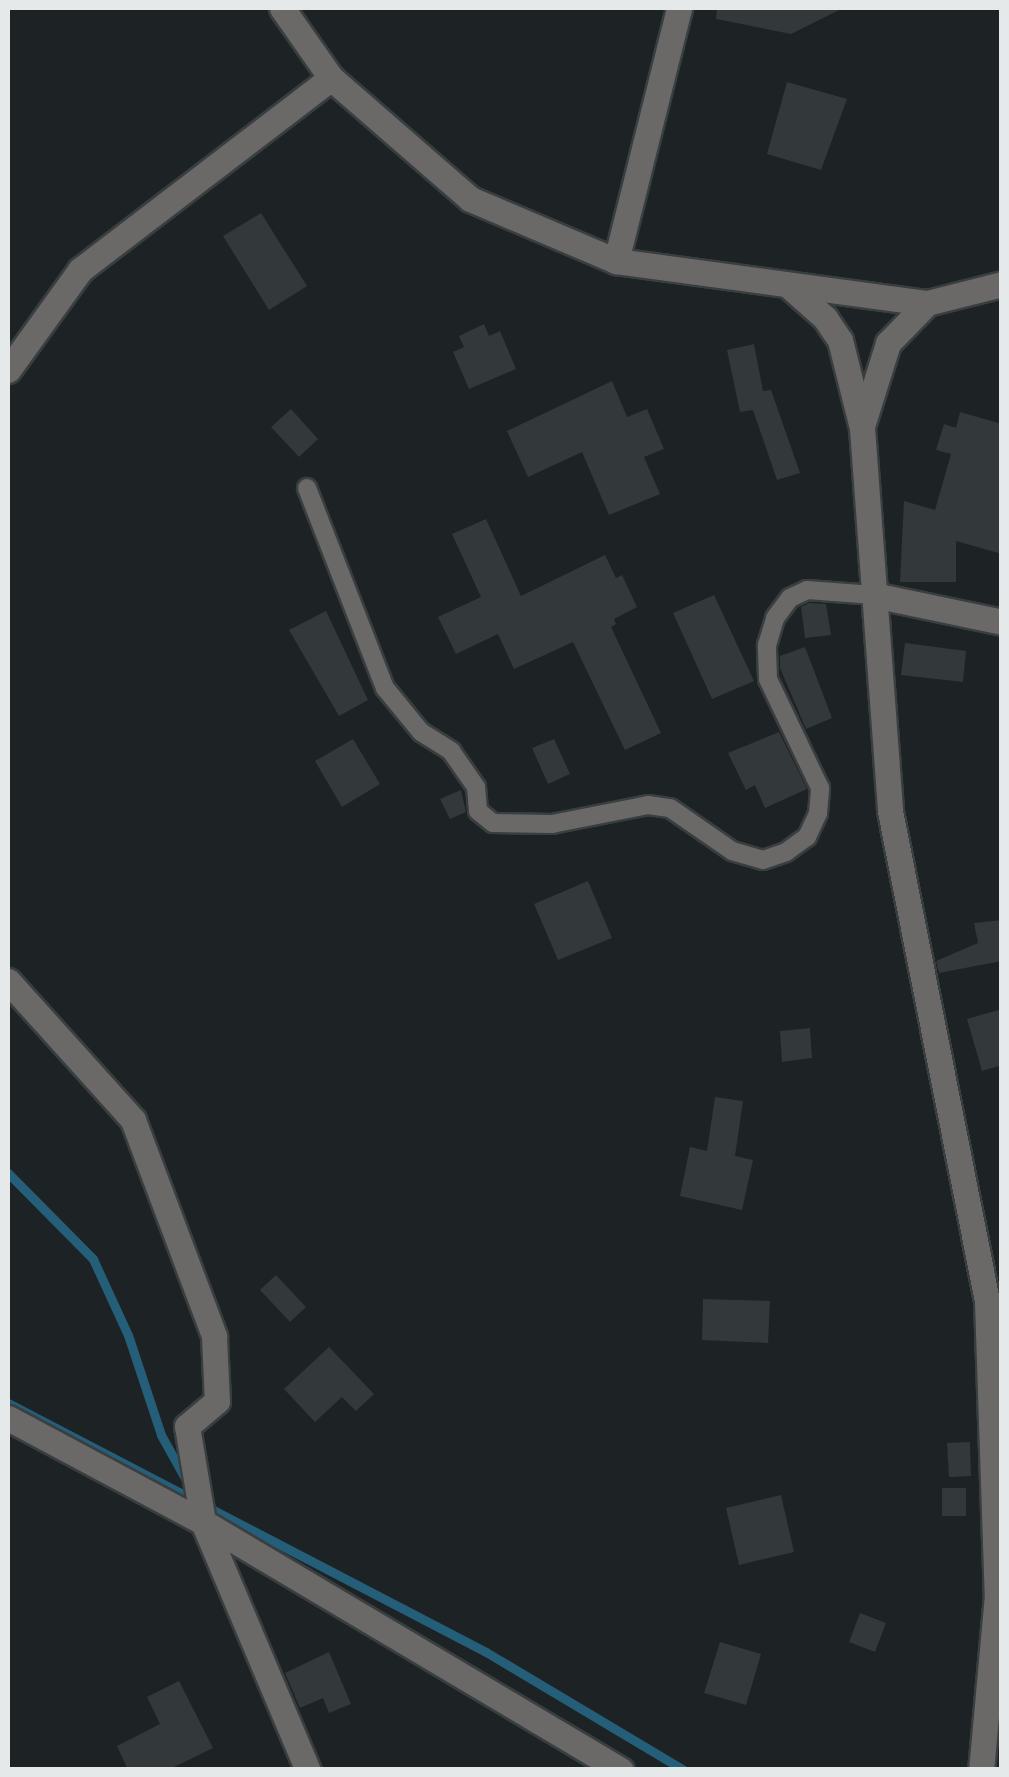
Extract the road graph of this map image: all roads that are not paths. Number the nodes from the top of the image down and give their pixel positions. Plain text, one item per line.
1 (282, 8) edge
2 (679, 8) edge
3 (331, 78) junction
4 (616, 261) junction
5 (1002, 284) edge
6 (790, 288) junction
7 (927, 303) junction
8 (8, 370) edge
9 (862, 428) junction
10 (308, 488) dead end
11 (874, 595) junction
12 (1002, 622) edge
13 (11, 994) edge
14 (8, 1418) edge
15 (203, 1522) junction
16 (999, 1591) edge
17 (308, 1770) edge
18 (621, 1770) edge
19 (980, 1770) edge

1 - 3 street
2 - 4 street
3 - 4 street
3 - 8 street
4 - 6 street
5 - 7 street
6 - 7 street
6 - 9 street
7 - 9 street
9 - 11 street
10 - 11 lane
11 - 12 street
11 - 16 street
13 - 15 street
14 - 15 street
15 - 17 street
15 - 18 street
16 - 19 street

